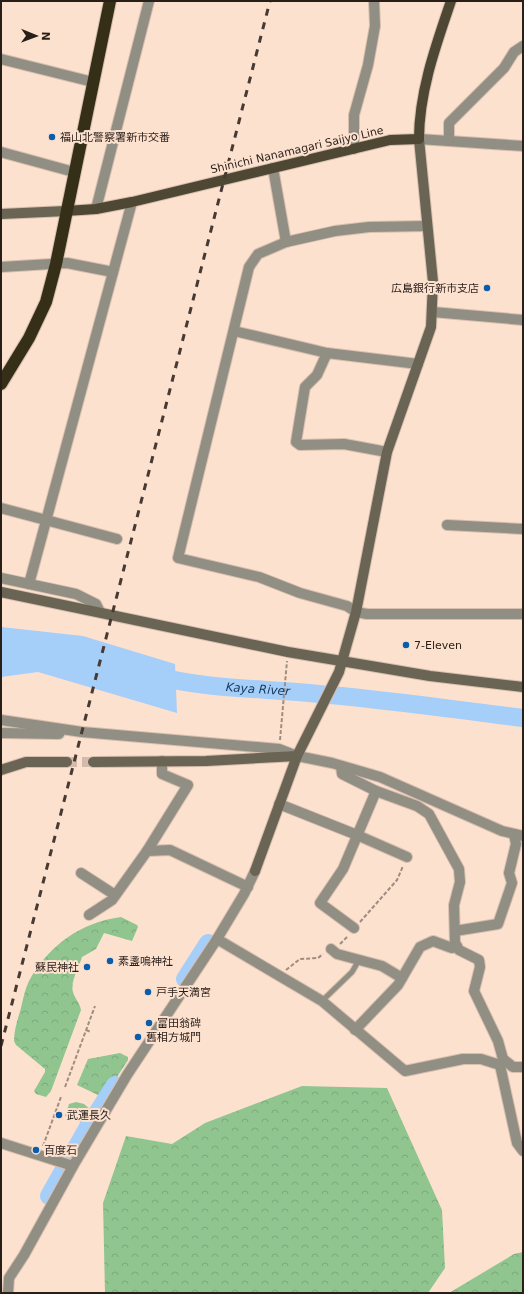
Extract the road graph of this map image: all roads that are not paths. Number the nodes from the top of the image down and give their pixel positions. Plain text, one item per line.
1 (110, 1) edge
2 (149, 1) edge
3 (374, 1) edge
4 (451, 1) edge
5 (523, 46) edge
6 (1, 59) edge
7 (93, 82) junction
8 (419, 139) junction
9 (449, 140) junction
10 (523, 146) edge
11 (354, 149) junction
12 (1, 152) edge
13 (273, 168) junction
14 (74, 172) junction
15 (132, 202) junction
16 (96, 210) junction
17 (66, 211) junction
18 (1, 214) edge
19 (427, 226) junction
20 (286, 242) junction
21 (56, 264) junction
22 (1, 267) edge
23 (113, 272) junction
24 (433, 312) junction
25 (523, 320) edge
26 (234, 331) junction
27 (327, 352) junction
28 (418, 364) junction
29 (1, 384) edge
30 (387, 452) junction
31 (1, 508) edge
32 (46, 520) junction
33 (446, 525) dead end
34 (523, 529) edge
35 (117, 539) dead end
36 (1, 578) edge
37 (29, 584) junction
38 (1, 592) edge
39 (100, 612) junction
40 (356, 612) junction
41 (523, 614) edge
42 (342, 661) junction
43 (523, 687) edge
44 (1, 720) edge
45 (63, 729) junction
46 (1, 733) edge
47 (297, 756) junction
48 (66, 762) tunnel mouth
49 (93, 762) tunnel mouth
50 (162, 762) junction
51 (340, 766) junction
52 (1, 770) edge
53 (376, 791) junction
54 (279, 804) junction
55 (357, 834) junction
56 (518, 835) edge
57 (148, 851) junction
58 (407, 857) dead end
59 (81, 873) dead end
60 (248, 887) junction
61 (115, 895) junction
62 (89, 915) dead end
63 (354, 928) dead end
64 (455, 931) junction
65 (217, 939) junction
66 (457, 946) junction
67 (331, 948) dead end
68 (359, 960) junction
69 (402, 978) junction
70 (322, 1001) junction
71 (355, 1030) junction
72 (501, 1062) junction
73 (523, 1067) edge
74 (1, 1143) edge
75 (523, 1151) edge
76 (68, 1164) junction
77 (8, 1293) edge

1 - 7 highway
2 - 16 street
3 - 11 street
4 - 8 main road
5 - 9 street
6 - 7 street
7 - 14 highway
8 - 9 street
8 - 11 main road, Shinichi Nanamagari Saijyo Line
8 - 19 street
9 - 10 street
11 - 13 main road, Shinichi Nanamagari Saijyo Line
12 - 14 street
13 - 15 main road, Shinichi Nanamagari Saijyo Line
13 - 20 street
14 - 17 highway
15 - 16 main road, Shinichi Nanamagari Saijyo Line
15 - 23 street
16 - 17 main road, Shinichi Nanamagari Saijyo Line
17 - 18 street
17 - 21 highway
19 - 20 street
19 - 24 street
20 - 26 street
21 - 22 street
21 - 23 street
21 - 29 highway
23 - 32 street
24 - 25 street
24 - 28 street
26 - 27 street
26 - 40 street
27 - 28 street
27 - 30 street
28 - 30 street
30 - 40 street
31 - 32 street
32 - 35 street
32 - 37 street
33 - 34 street
36 - 37 street
37 - 39 street
38 - 39 street
39 - 42 street
40 - 41 street
40 - 42 street
42 - 43 street
42 - 47 street
44 - 45 street
45 - 46 street
45 - 47 street
47 - 50 street
47 - 51 street
47 - 54 street
48 - 52 street
49 - 50 street
50 - 57 street
51 - 53 street
51 - 56 street
53 - 55 street
53 - 64 street
54 - 55 street
54 - 60 street
55 - 58 street
55 - 63 street
56 - 64 street
57 - 60 street
57 - 61 street
59 - 61 street
60 - 65 street
61 - 62 street
64 - 66 street
65 - 70 street
65 - 76 street
66 - 69 street
66 - 72 street
67 - 68 street
68 - 69 street
68 - 70 lane
69 - 71 street
70 - 71 street
71 - 72 street
72 - 73 street
72 - 75 street
74 - 76 street
76 - 77 street

